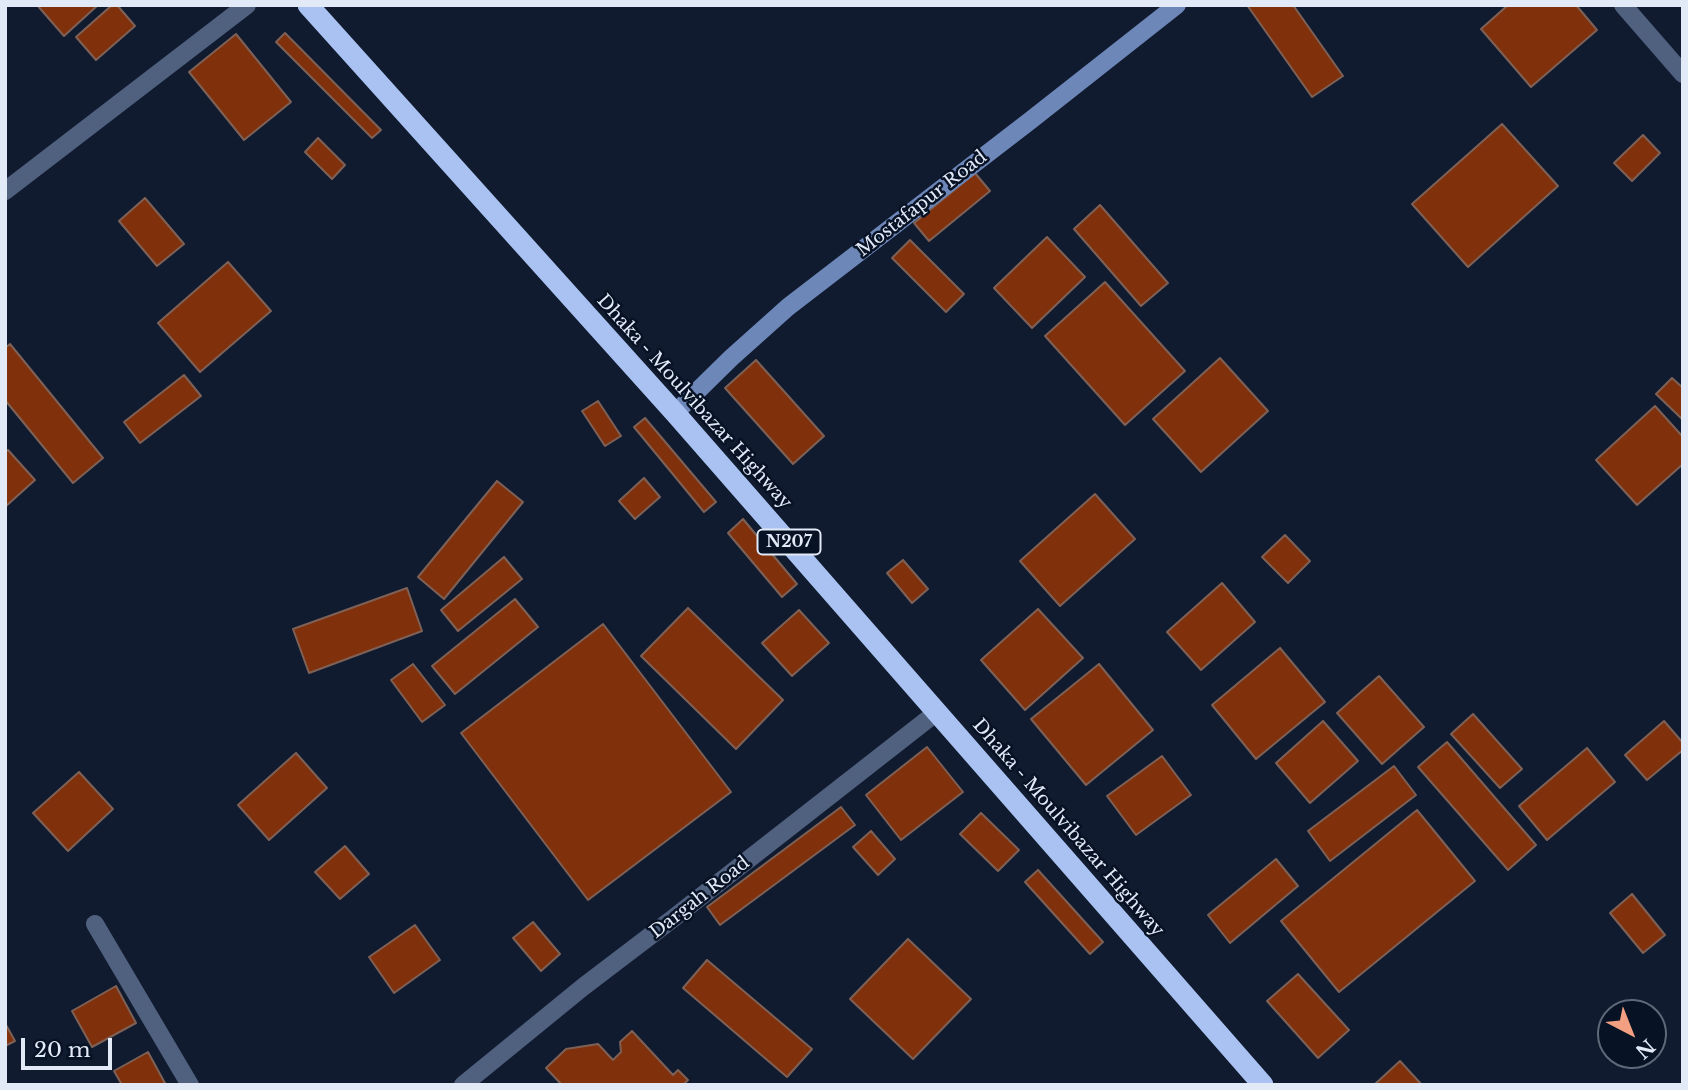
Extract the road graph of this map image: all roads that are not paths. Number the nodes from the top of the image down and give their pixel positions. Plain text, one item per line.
1 (247, 5) edge
2 (308, 5) edge
3 (1177, 5) edge
4 (1623, 5) edge
5 (1683, 74) edge
6 (5, 191) edge
7 (675, 413) junction
8 (937, 712) junction
9 (95, 923) dead end
10 (190, 1085) edge
11 (463, 1085) edge
12 (1263, 1085) edge

1 - 6 street
2 - 7 highway, Dhaka - Moulvibazar Highway / N207
3 - 7 street, Mostafapur Road
4 - 5 street
7 - 8 highway, Dhaka - Moulvibazar Highway / N207
8 - 11 street, Dargah Road
8 - 12 highway, Dhaka - Moulvibazar Highway / N207
9 - 10 street

